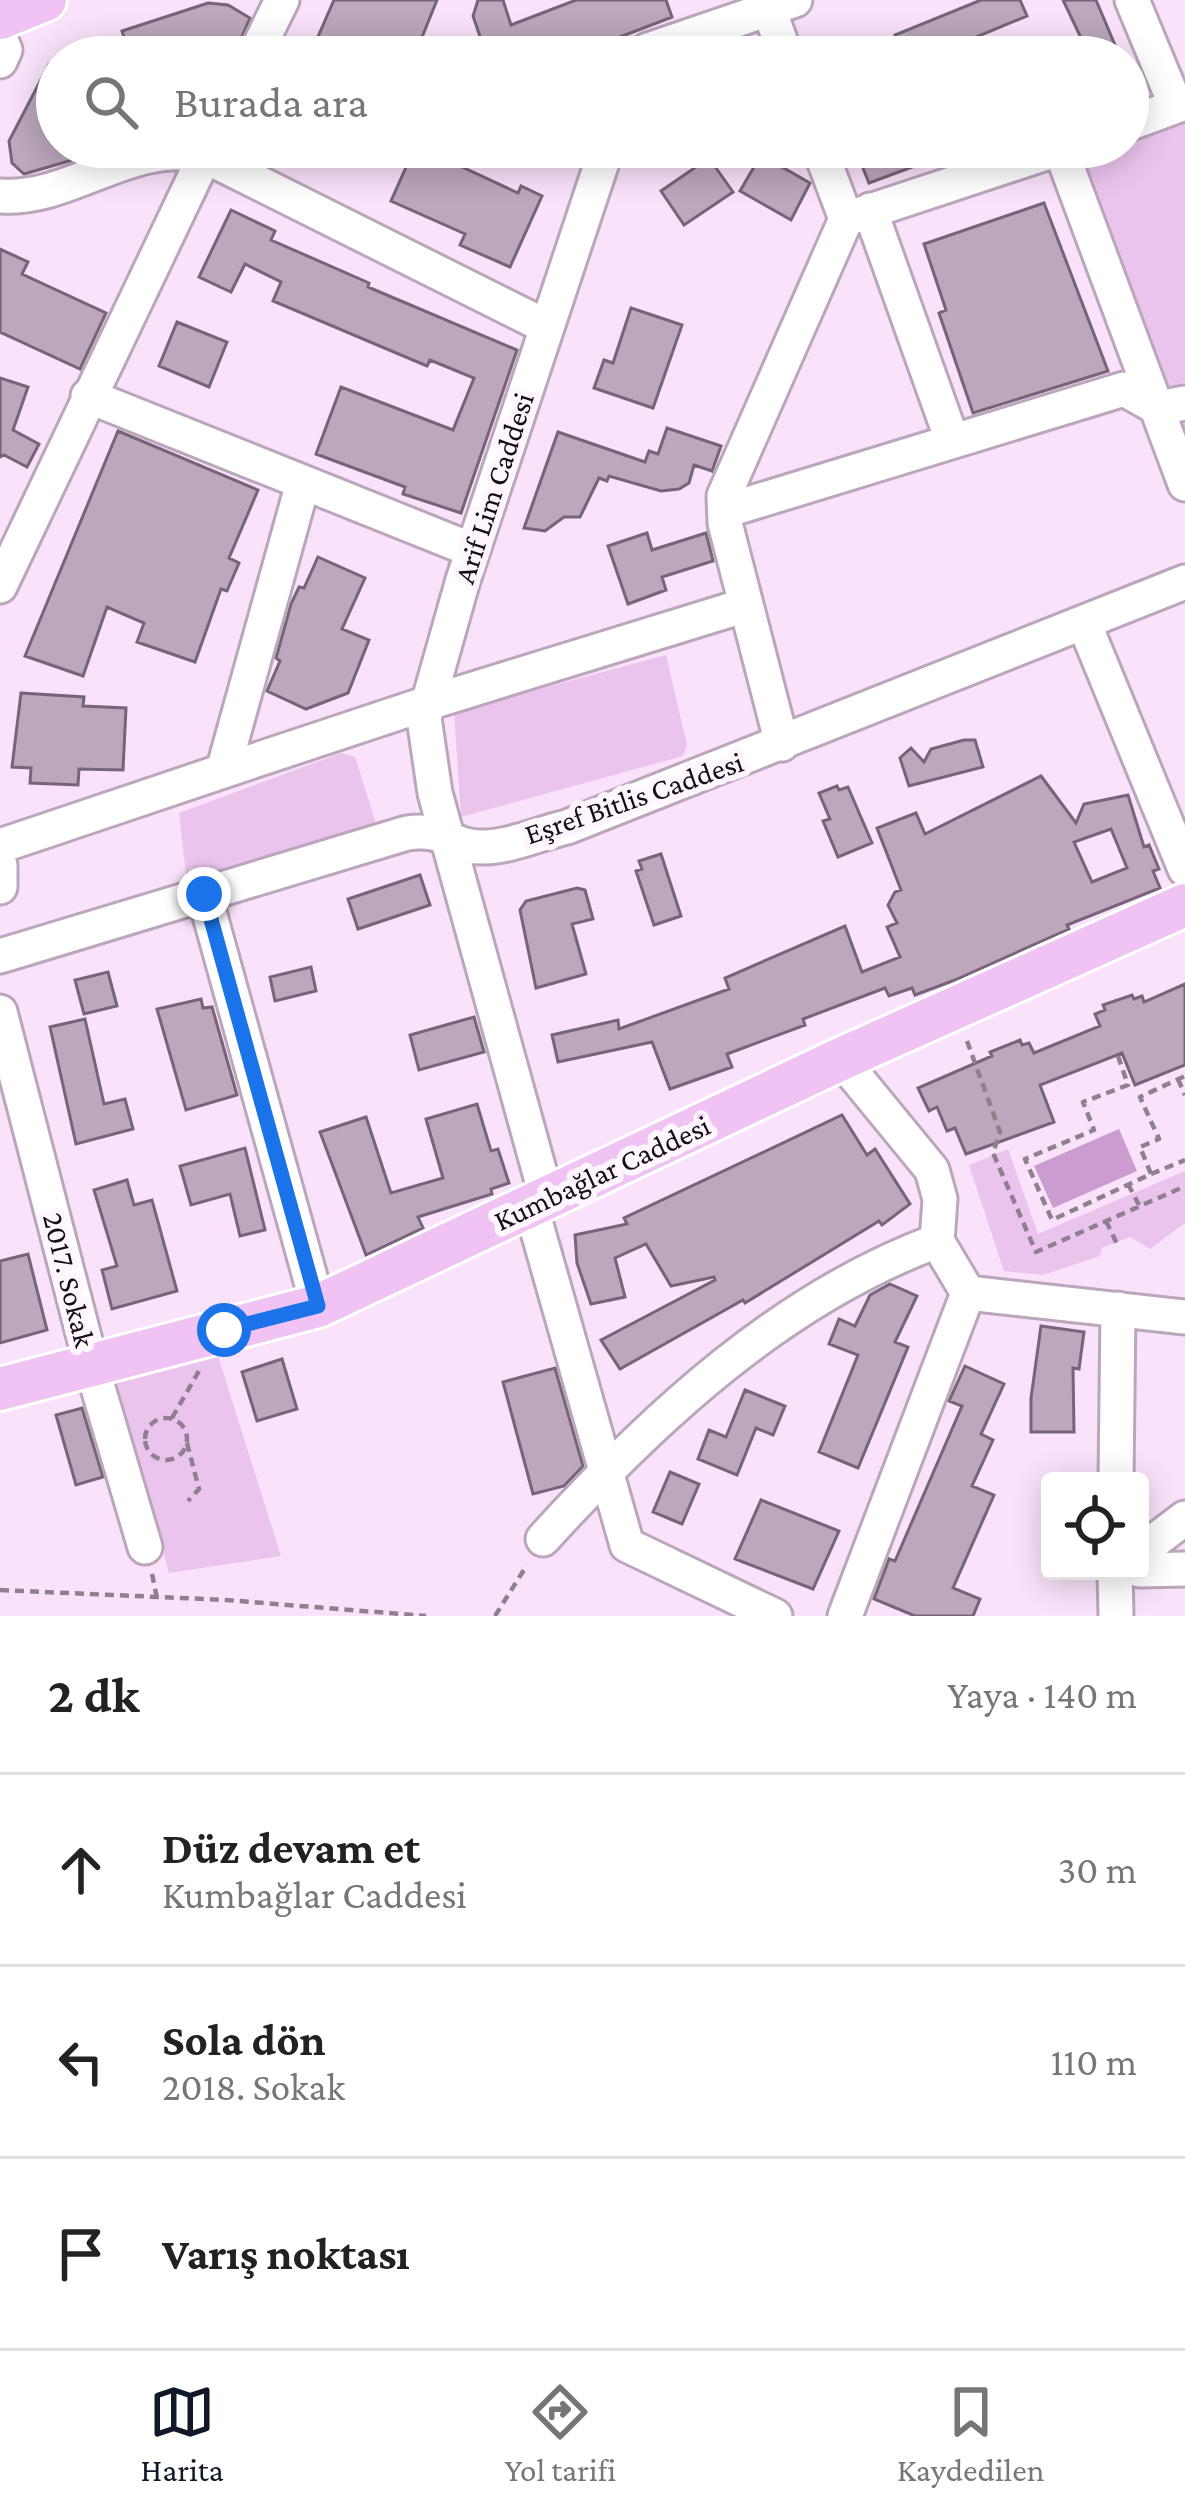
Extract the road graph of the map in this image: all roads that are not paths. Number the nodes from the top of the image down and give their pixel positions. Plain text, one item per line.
1 (45, 0) edge
2 (282, 0) edge
3 (1132, 0) edge
4 (782, 4) edge
5 (0, 18) edge
6 (264, 36) edge
7 (689, 36) edge
8 (785, 36) edge
9 (1148, 36) edge
10 (1149, 37) edge
11 (0, 38) edge
12 (0, 61) edge
13 (1180, 105) edge
14 (1149, 116) edge
15 (107, 168) edge
16 (199, 168) edge
17 (240, 168) edge
18 (600, 168) edge
19 (832, 168) edge
20 (1000, 168) edge
21 (1070, 168) edge
22 (0, 196) edge
23 (858, 214) junction
24 (547, 327) junction
25 (88, 396) junction
26 (1171, 406) edge
27 (952, 440) junction
28 (303, 483) junction
29 (1185, 484) edge
30 (724, 511) junction
31 (472, 550) junction
32 (1185, 582) edge
33 (0, 586) edge
34 (746, 604) junction
35 (1084, 623) junction
36 (428, 703) junction
37 (782, 744) junction
38 (224, 771) junction
39 (447, 835) junction
40 (0, 846) edge
41 (0, 865) edge
42 (1185, 869) edge
43 (0, 887) edge
44 (204, 894) junction
45 (1185, 905) edge
46 (0, 956) edge
47 (0, 1012) edge
48 (841, 1059) junction
49 (539, 1203) junction
50 (937, 1240) junction
51 (968, 1293) junction
52 (318, 1306) junction
53 (1118, 1309) junction
54 (1185, 1317) edge
55 (91, 1364) junction
56 (0, 1389) edge
57 (1116, 1472) edge
58 (603, 1473) junction
59 (1185, 1518) edge
60 (543, 1538) road end
61 (1149, 1545) edge
62 (145, 1547) dead end
63 (1185, 1569) edge
64 (1149, 1570) edge
65 (1116, 1580) edge
66 (775, 1616) edge
67 (845, 1616) edge
68 (1116, 1616) edge

1 - 5 main road
2 - 6 street
3 - 9 street
4 - 7 street
4 - 8 street
10 - 13 street
11 - 12 street
13 - 14 street
15 - 22 street
16 - 25 street
17 - 24 street
18 - 24 street, Arif Lim Caddesi
19 - 23 street
20 - 23 street
21 - 26 street
23 - 27 street
23 - 30 street
24 - 31 street, Arif Lim Caddesi
25 - 28 street
25 - 33 street
26 - 27 street
26 - 29 street
27 - 30 street
28 - 31 street
28 - 38 street
30 - 34 street
31 - 36 street, Arif Lim Caddesi
32 - 35 street, Eşref Bitlis Caddesi
34 - 36 street
34 - 37 street
35 - 37 street, Eşref Bitlis Caddesi
35 - 42 street
36 - 38 street
36 - 39 street, Arif Lim Caddesi
37 - 39 street, Eşref Bitlis Caddesi
38 - 40 street
39 - 44 street, Eşref Bitlis Caddesi
39 - 49 street, Arif Lim Caddesi
41 - 43 street
44 - 46 street, Eşref Bitlis Caddesi
44 - 52 street
45 - 48 main road, Kumbağlar Caddesi
47 - 55 street, 2017. Sokak
48 - 49 main road, Kumbağlar Caddesi
48 - 50 street
49 - 52 main road, Kumbağlar Caddesi
49 - 58 street, Arif Lim Caddesi
50 - 51 street
50 - 58 street
51 - 53 street
51 - 67 street
52 - 55 main road, Kumbağlar Caddesi
53 - 54 street
53 - 57 street
55 - 56 main road, Kumbağlar Caddesi
55 - 62 street, 2017. Sokak
58 - 60 street
58 - 66 street, Arif Lim Caddesi
59 - 61 street
63 - 64 street
65 - 68 street

